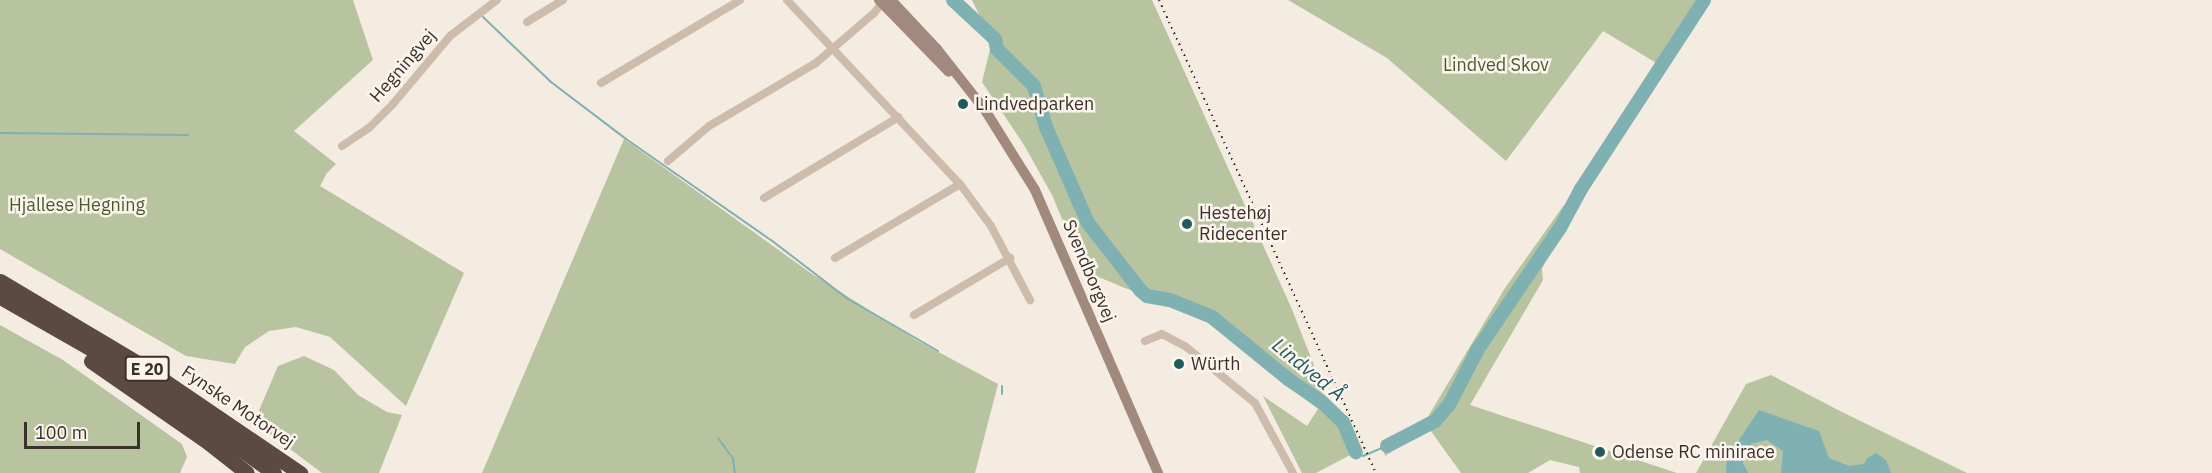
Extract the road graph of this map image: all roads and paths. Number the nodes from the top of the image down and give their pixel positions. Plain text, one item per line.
1 (497, 0) edge
2 (563, 0) edge
3 (740, 0) edge
4 (787, 0) edge
5 (884, 1) edge
6 (483, 3) edge
7 (527, 22) dead end
8 (835, 48) junction
9 (601, 83) dead end
10 (899, 117) junction
11 (342, 146) dead end
12 (668, 161) dead end
13 (960, 184) junction
14 (764, 198) dead end
15 (835, 258) dead end
16 (1010, 258) junction
17 (0, 281) edge
18 (1, 297) edge
19 (1030, 300) dead end
20 (914, 315) dead end
21 (1145, 340) dead end
22 (297, 470) edge
23 (247, 473) edge
24 (274, 473) edge
25 (1158, 473) edge
26 (1293, 473) edge

1 - 6 street, Hegningvej
2 - 7 street
3 - 9 street
4 - 8 street
5 - 8 street
5 - 25 main road, Svendborgvej
6 - 11 street, Hegningvej
8 - 10 street
8 - 12 street
10 - 13 street
10 - 14 street
13 - 15 street
13 - 16 street
16 - 19 street
16 - 20 street
17 - 22 highway, Fynske Motorvej / E 20
18 - 23 highway
18 - 24 highway, Fynske Motorvej / E 20
21 - 26 street

